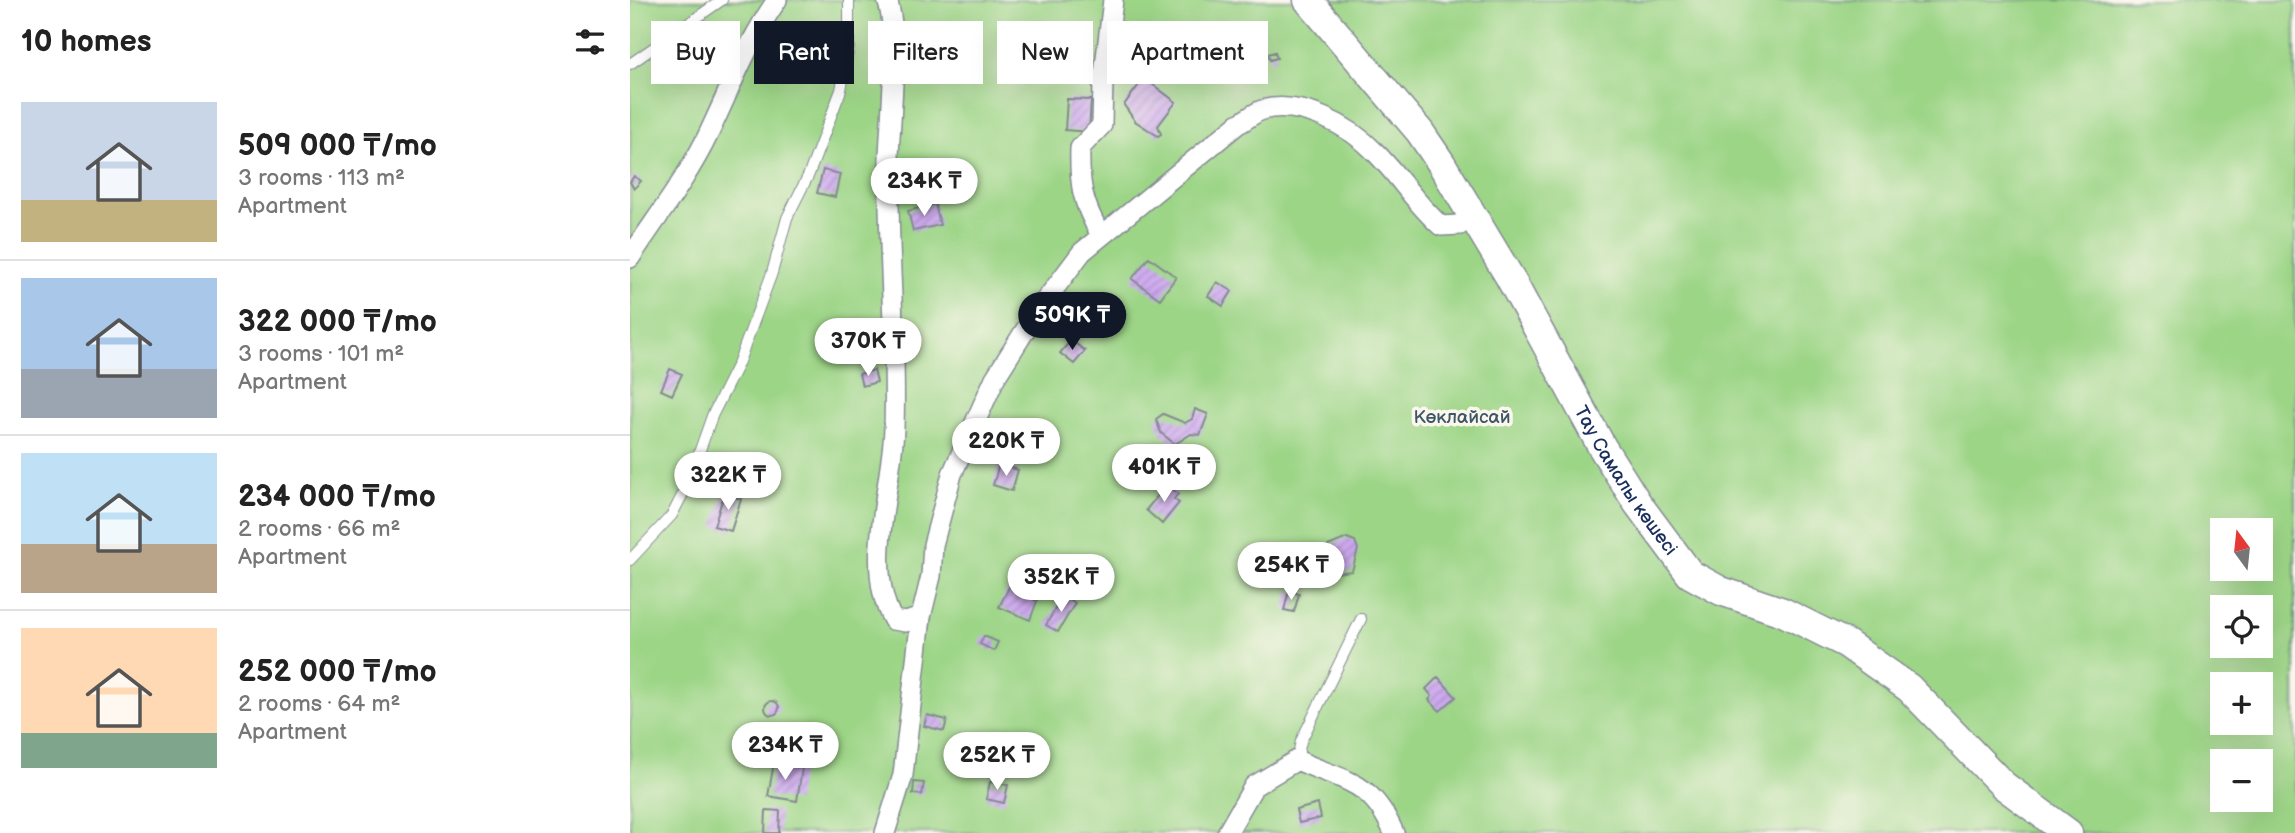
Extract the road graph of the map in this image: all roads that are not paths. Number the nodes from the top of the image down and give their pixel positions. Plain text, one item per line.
1 (722, 0) edge
2 (777, 0) edge
3 (849, 0) edge
4 (887, 0) edge
5 (1114, 0) edge
6 (1308, 0) edge
7 (630, 64) edge
8 (1471, 212) junction
9 (1101, 235) junction
10 (630, 258) edge
11 (630, 561) edge
12 (921, 617) junction
13 (1361, 619) dead end
14 (1297, 760) junction
15 (885, 833) edge
16 (1227, 833) edge
17 (1394, 833) edge
18 (2068, 833) edge

1 - 7 lane
2 - 10 street
3 - 11 lane
4 - 12 street
5 - 9 street
6 - 8 street, Тау Самалы көшесі
8 - 9 street
8 - 18 street, Тау Самалы көшесі
9 - 12 street
12 - 15 street
13 - 14 lane
14 - 16 street
14 - 17 street

